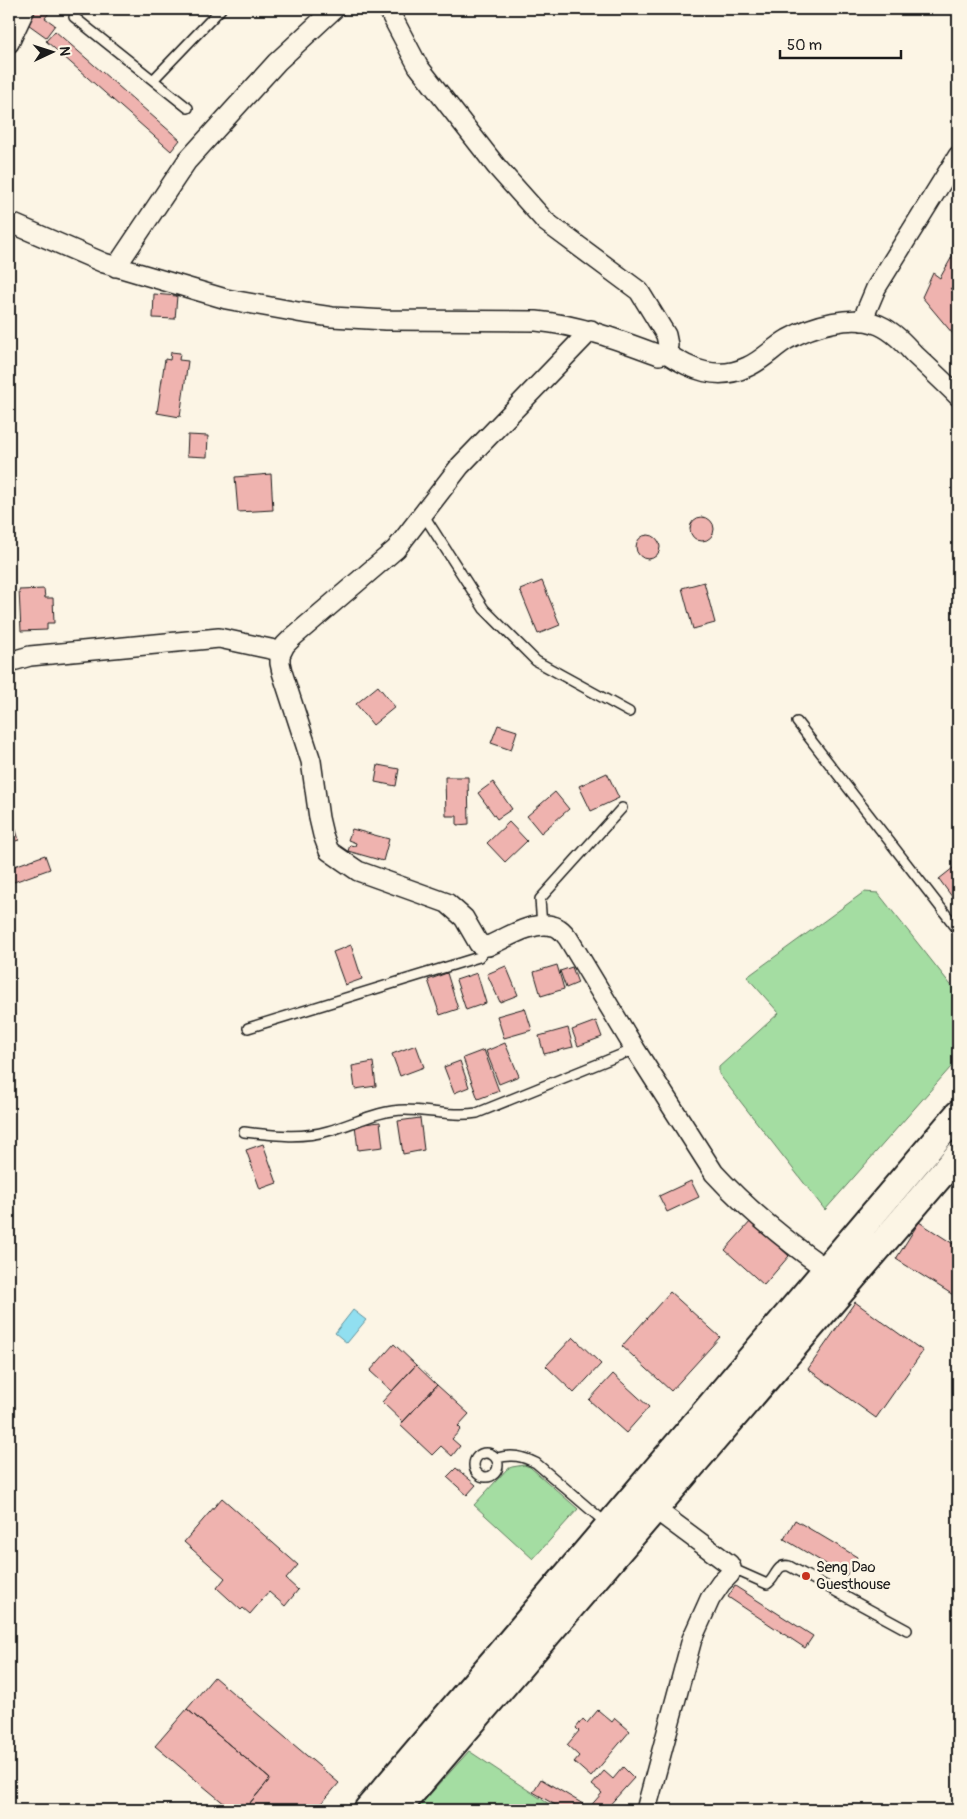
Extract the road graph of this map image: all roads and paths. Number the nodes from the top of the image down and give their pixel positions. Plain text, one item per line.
1 (26, 9) edge
2 (221, 9) edge
3 (334, 9) edge
4 (388, 9) edge
5 (74, 17) dead end
6 (9, 43) edge
7 (153, 80) junction
8 (188, 108) dead end
9 (958, 156) edge
10 (9, 222) edge
11 (116, 267) junction
12 (862, 321) junction
13 (592, 330) junction
14 (666, 353) junction
15 (958, 396) edge
16 (424, 514) junction
17 (280, 655) junction
18 (9, 662) edge
19 (629, 712) dead end
20 (798, 722) dead end
21 (622, 808) dead end
22 (542, 926) junction
23 (958, 930) edge
24 (484, 946) junction
25 (248, 1028) dead end
26 (635, 1049) junction
27 (958, 1114) edge
28 (244, 1132) dead end
29 (958, 1156) edge
30 (826, 1269) junction
31 (690, 1449) junction
32 (496, 1458) dead end
33 (654, 1509) junction
34 (609, 1526) junction
35 (731, 1568) junction
36 (907, 1630) dead end
37 (482, 1692) junction
38 (368, 1810) edge
39 (397, 1810) edge
40 (646, 1810) edge

1 - 6 street
2 - 7 lane
3 - 11 street
4 - 14 street
5 - 7 lane
7 - 8 lane
9 - 12 street
10 - 11 street
11 - 13 street
12 - 14 street
12 - 15 street
13 - 14 street
13 - 16 street
16 - 17 street
16 - 19 lane
17 - 18 street
17 - 24 street
20 - 23 lane
21 - 22 lane
22 - 24 street
22 - 26 street
24 - 25 lane
26 - 28 lane
26 - 30 street
27 - 30 main road
29 - 31 main road
30 - 31 main road
31 - 33 main road
31 - 34 main road
32 - 34 lane
33 - 35 street
33 - 37 main road
34 - 37 main road
35 - 36 lane
35 - 40 street
37 - 38 main road
37 - 39 main road

